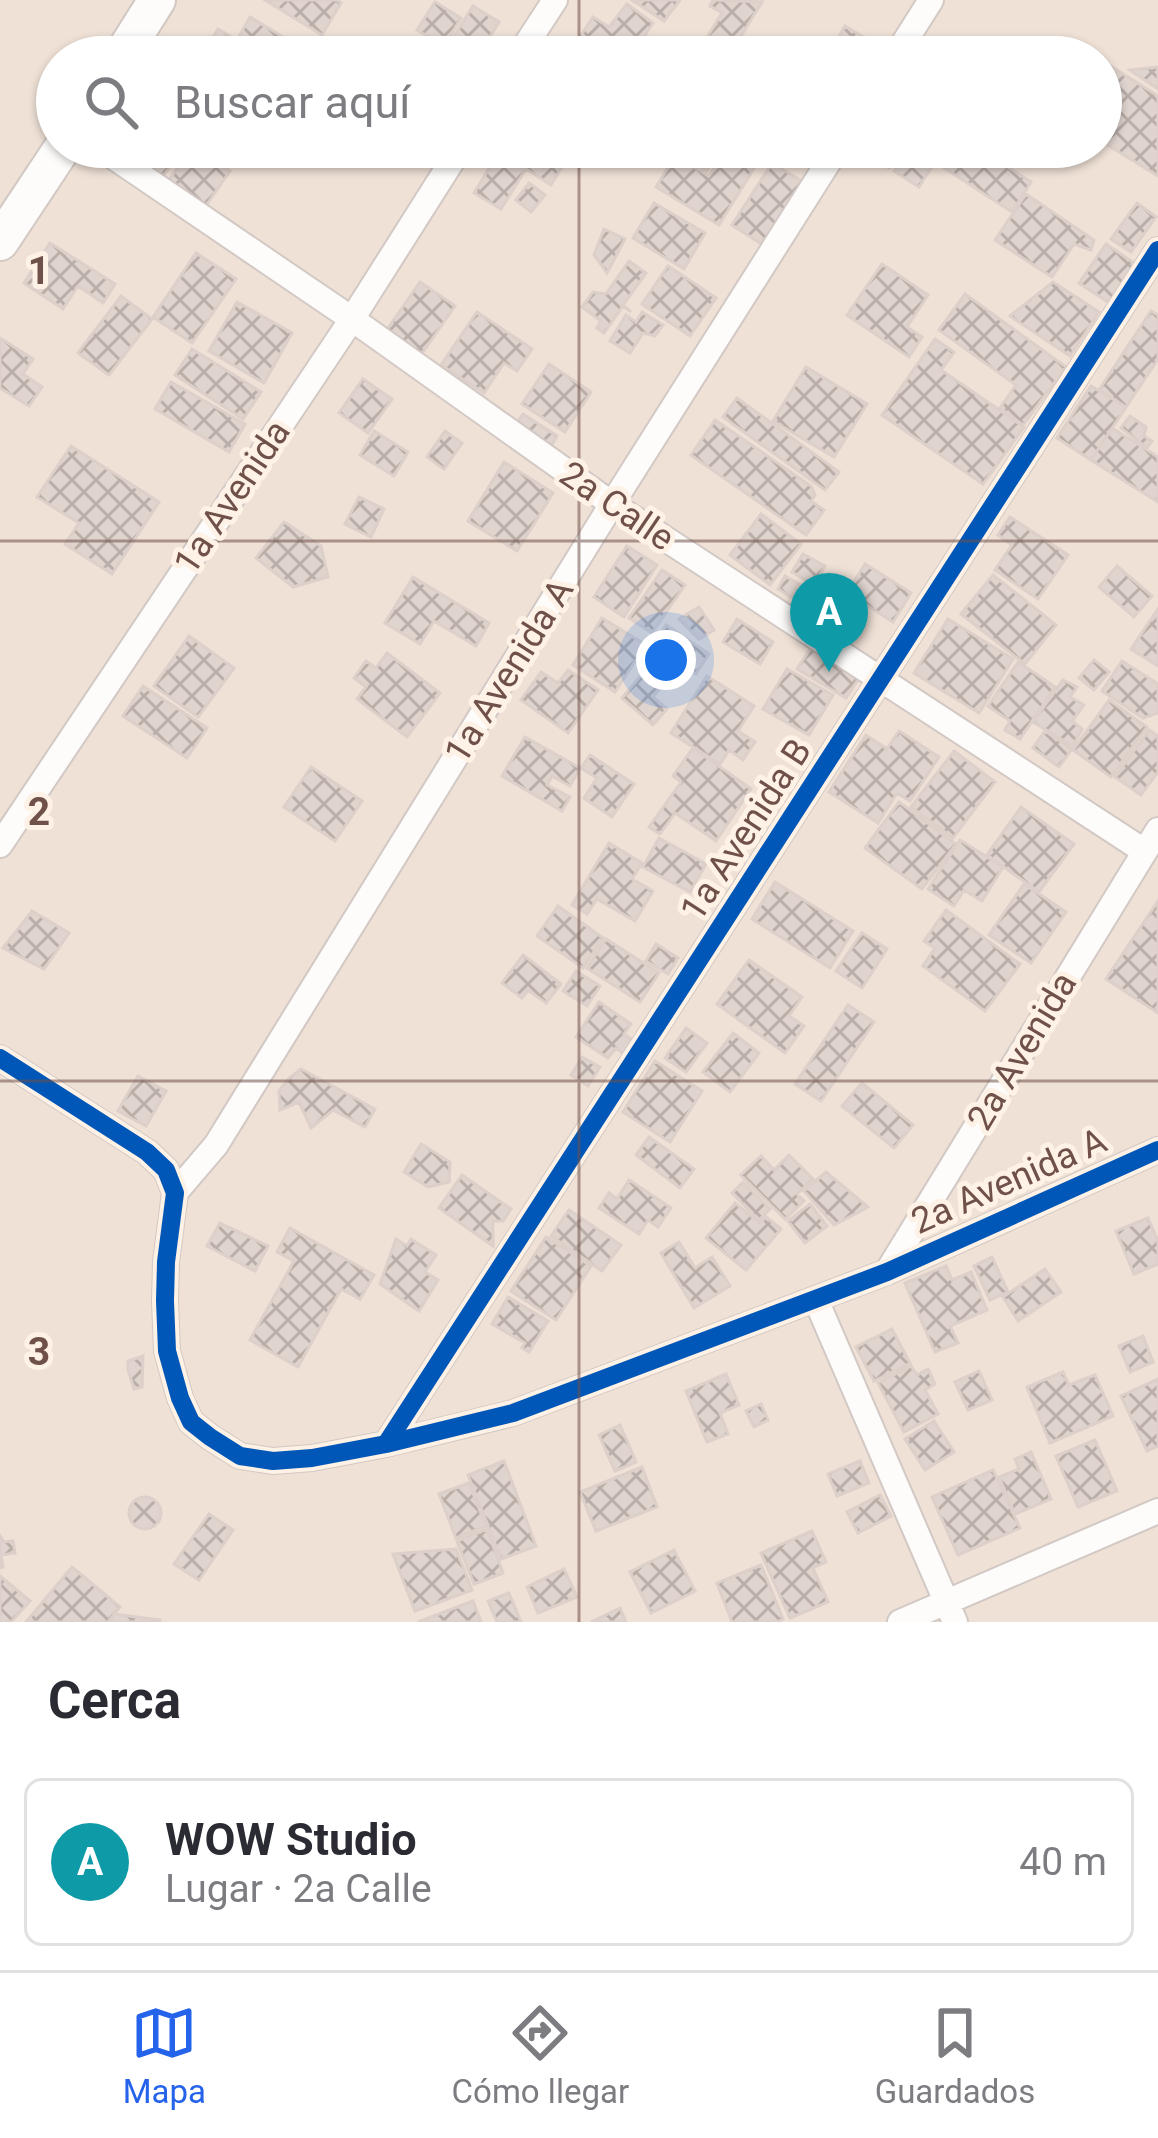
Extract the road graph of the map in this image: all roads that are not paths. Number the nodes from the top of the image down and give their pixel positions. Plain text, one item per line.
1 (158, 0) edge
2 (555, 0) edge
3 (932, 0) edge
4 (135, 36) edge
5 (532, 36) edge
6 (909, 36) edge
7 (49, 168) edge
8 (130, 168) edge
9 (448, 168) edge
10 (825, 168) edge
11 (0, 242) edge
12 (1158, 250) edge
13 (352, 319) junction
14 (612, 504) junction
15 (882, 681) junction
16 (1151, 841) edge
17 (0, 845) edge
18 (0, 1058) edge
19 (1158, 1150) edge
20 (176, 1192) junction
21 (887, 1273) junction
22 (816, 1300) junction
23 (386, 1444) junction
24 (1158, 1511) edge
25 (951, 1612) edge
26 (900, 1622) edge

1 - 4 street
2 - 5 street
3 - 6 street
7 - 11 street
8 - 13 street, 2a Calle
9 - 13 street, 1a Avenida
10 - 14 street, 1a Avenida A
12 - 15 street, 1a Avenida B
13 - 14 street, 2a Calle
13 - 17 street, 1a Avenida
14 - 15 street, 2a Calle
14 - 20 street, 1a Avenida A
15 - 16 street, 2a Calle
15 - 23 street, 1a Avenida B
16 - 21 street, 2a Avenida
18 - 20 street
19 - 21 street, 2a Avenida A
20 - 23 street, 2a Avenida A
21 - 22 street, 2a Avenida A
22 - 23 street, 2a Avenida A
22 - 25 street
24 - 25 street
25 - 26 street

